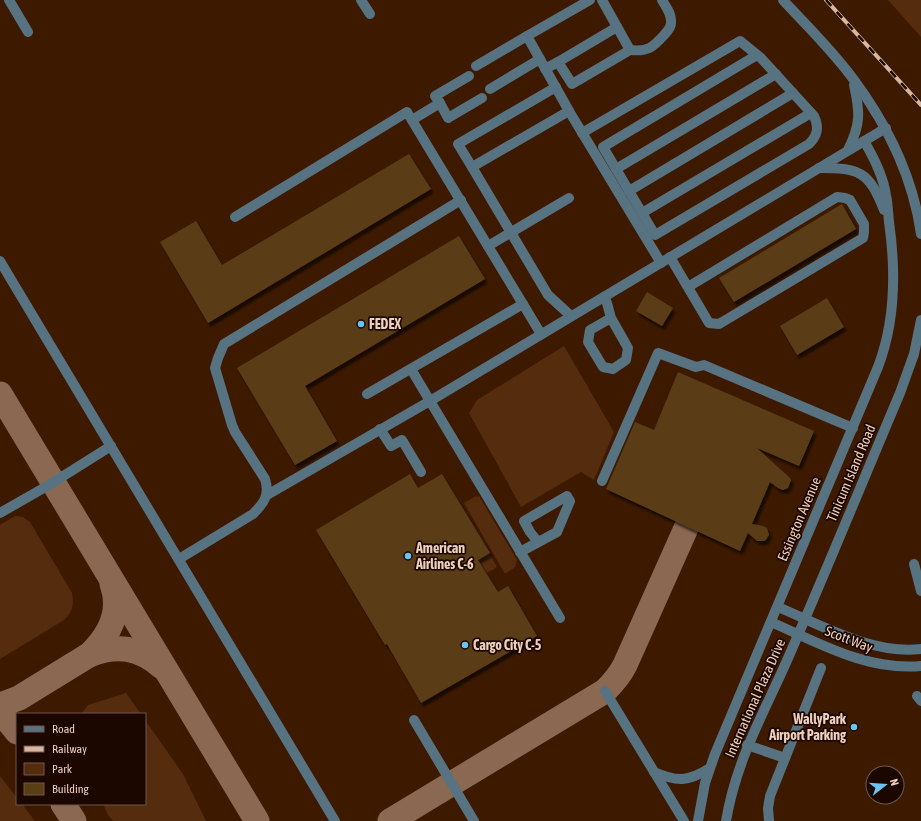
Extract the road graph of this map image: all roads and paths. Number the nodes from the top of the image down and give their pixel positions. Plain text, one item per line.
1 (9, 0) edge
2 (361, 0) edge
3 (590, 0) edge
4 (602, 0) edge
5 (662, 0) edge
6 (783, 0) edge
7 (370, 14) dead end
8 (617, 27) junction
9 (28, 32) dead end
10 (527, 36) junction
11 (630, 50) junction
12 (757, 55) junction
13 (540, 60) junction
14 (558, 62) junction
15 (476, 66) dead end
16 (545, 69) junction
17 (776, 74) junction
18 (469, 76) dead end
19 (853, 79) junction
20 (556, 87) junction
21 (490, 89) dead end
22 (793, 93) junction
23 (482, 98) dead end
24 (440, 103) junction
25 (570, 111) junction
26 (811, 113) junction
27 (412, 120) junction
28 (886, 128) junction
29 (582, 132) junction
30 (864, 141) junction
31 (848, 150) junction
32 (472, 167) junction
33 (819, 168) junction
34 (616, 169) junction
35 (629, 191) junction
36 (569, 198) dead end
37 (461, 200) junction
38 (642, 213) junction
39 (235, 216) dead end
40 (889, 221) junction
41 (510, 232) junction
42 (921, 234) edge
43 (488, 246) junction
44 (670, 257) junction
45 (0, 261) edge
46 (660, 262) junction
47 (688, 286) junction
48 (604, 297) junction
49 (523, 304) junction
50 (571, 316) junction
51 (611, 318) junction
52 (921, 320) edge
53 (541, 334) junction
54 (410, 369) junction
55 (367, 394) dead end
56 (430, 401) junction
57 (853, 428) junction
58 (380, 429) junction
59 (111, 446) junction
60 (421, 472) dead end
61 (602, 481) dead end
62 (267, 495) junction
63 (0, 513) edge
64 (538, 542) junction
65 (520, 552) junction
66 (179, 559) junction
67 (914, 564) dead end
68 (921, 591) edge
69 (778, 607) junction
70 (560, 618) dead end
71 (805, 618) junction
72 (771, 622) junction
73 (799, 634) junction
74 (921, 649) edge
75 (921, 666) edge
76 (821, 668) dead end
77 (605, 690) dead end
78 (414, 720) dead end
79 (748, 745) junction
80 (786, 758) junction
81 (710, 768) junction
82 (654, 772) junction
83 (336, 821) edge
84 (474, 821) edge
85 (684, 821) edge
86 (698, 821) edge
87 (726, 821) edge
88 (768, 821) edge

1 - 9 street
2 - 7 street
3 - 10 street
4 - 8 street
5 - 11 street
6 - 19 street
8 - 11 street
8 - 14 street
10 - 13 street
10 - 15 street
11 - 14 street
12 - 17 street
12 - 29 street
12 - 34 street
13 - 16 street
13 - 21 street
14 - 16 street
16 - 20 street
17 - 22 street
17 - 34 street
18 - 24 street
19 - 28 street
19 - 31 street
20 - 25 street
20 - 32 street
22 - 26 street
22 - 35 street
23 - 24 street
24 - 27 street
25 - 29 street
25 - 32 street
26 - 38 street
26 - 38 street
27 - 37 street
27 - 39 street
28 - 30 street
28 - 42 street
29 - 46 street
30 - 31 street
30 - 40 street, Essington Avenue
31 - 33 street
32 - 41 street
33 - 40 street
33 - 44 street
34 - 35 street
35 - 38 street
36 - 41 street
37 - 43 street
37 - 62 street
40 - 57 street, Essington Avenue
41 - 43 street
41 - 50 street
43 - 49 street
44 - 46 street
44 - 47 street
45 - 59 street
46 - 48 street
47 - 47 street
48 - 50 street
48 - 51 street
49 - 53 street
49 - 54 street
50 - 53 street
51 - 51 street
52 - 71 street, Tinicum Island Road
53 - 56 street
54 - 55 street
54 - 56 street
56 - 58 street
56 - 65 street
57 - 61 street
57 - 69 street, Essington Avenue
58 - 60 street
58 - 62 street
59 - 63 street
59 - 66 street
62 - 66 street
64 - 64 street
64 - 65 street
65 - 70 street
66 - 83 street
67 - 68 street
69 - 71 street, Scott Way
69 - 72 street, Essington Avenue
71 - 73 street, Tinicum Island Road
71 - 74 street, Scott Way
72 - 73 street, Scott Way
72 - 81 street, Essington Avenue
73 - 75 street, Scott Way
73 - 79 street, International Plaza Drive
76 - 80 street
77 - 82 street
78 - 84 street
79 - 80 street
79 - 87 street, International Plaza Drive
80 - 88 street
81 - 82 street
81 - 86 street, Essington Avenue
82 - 85 street

